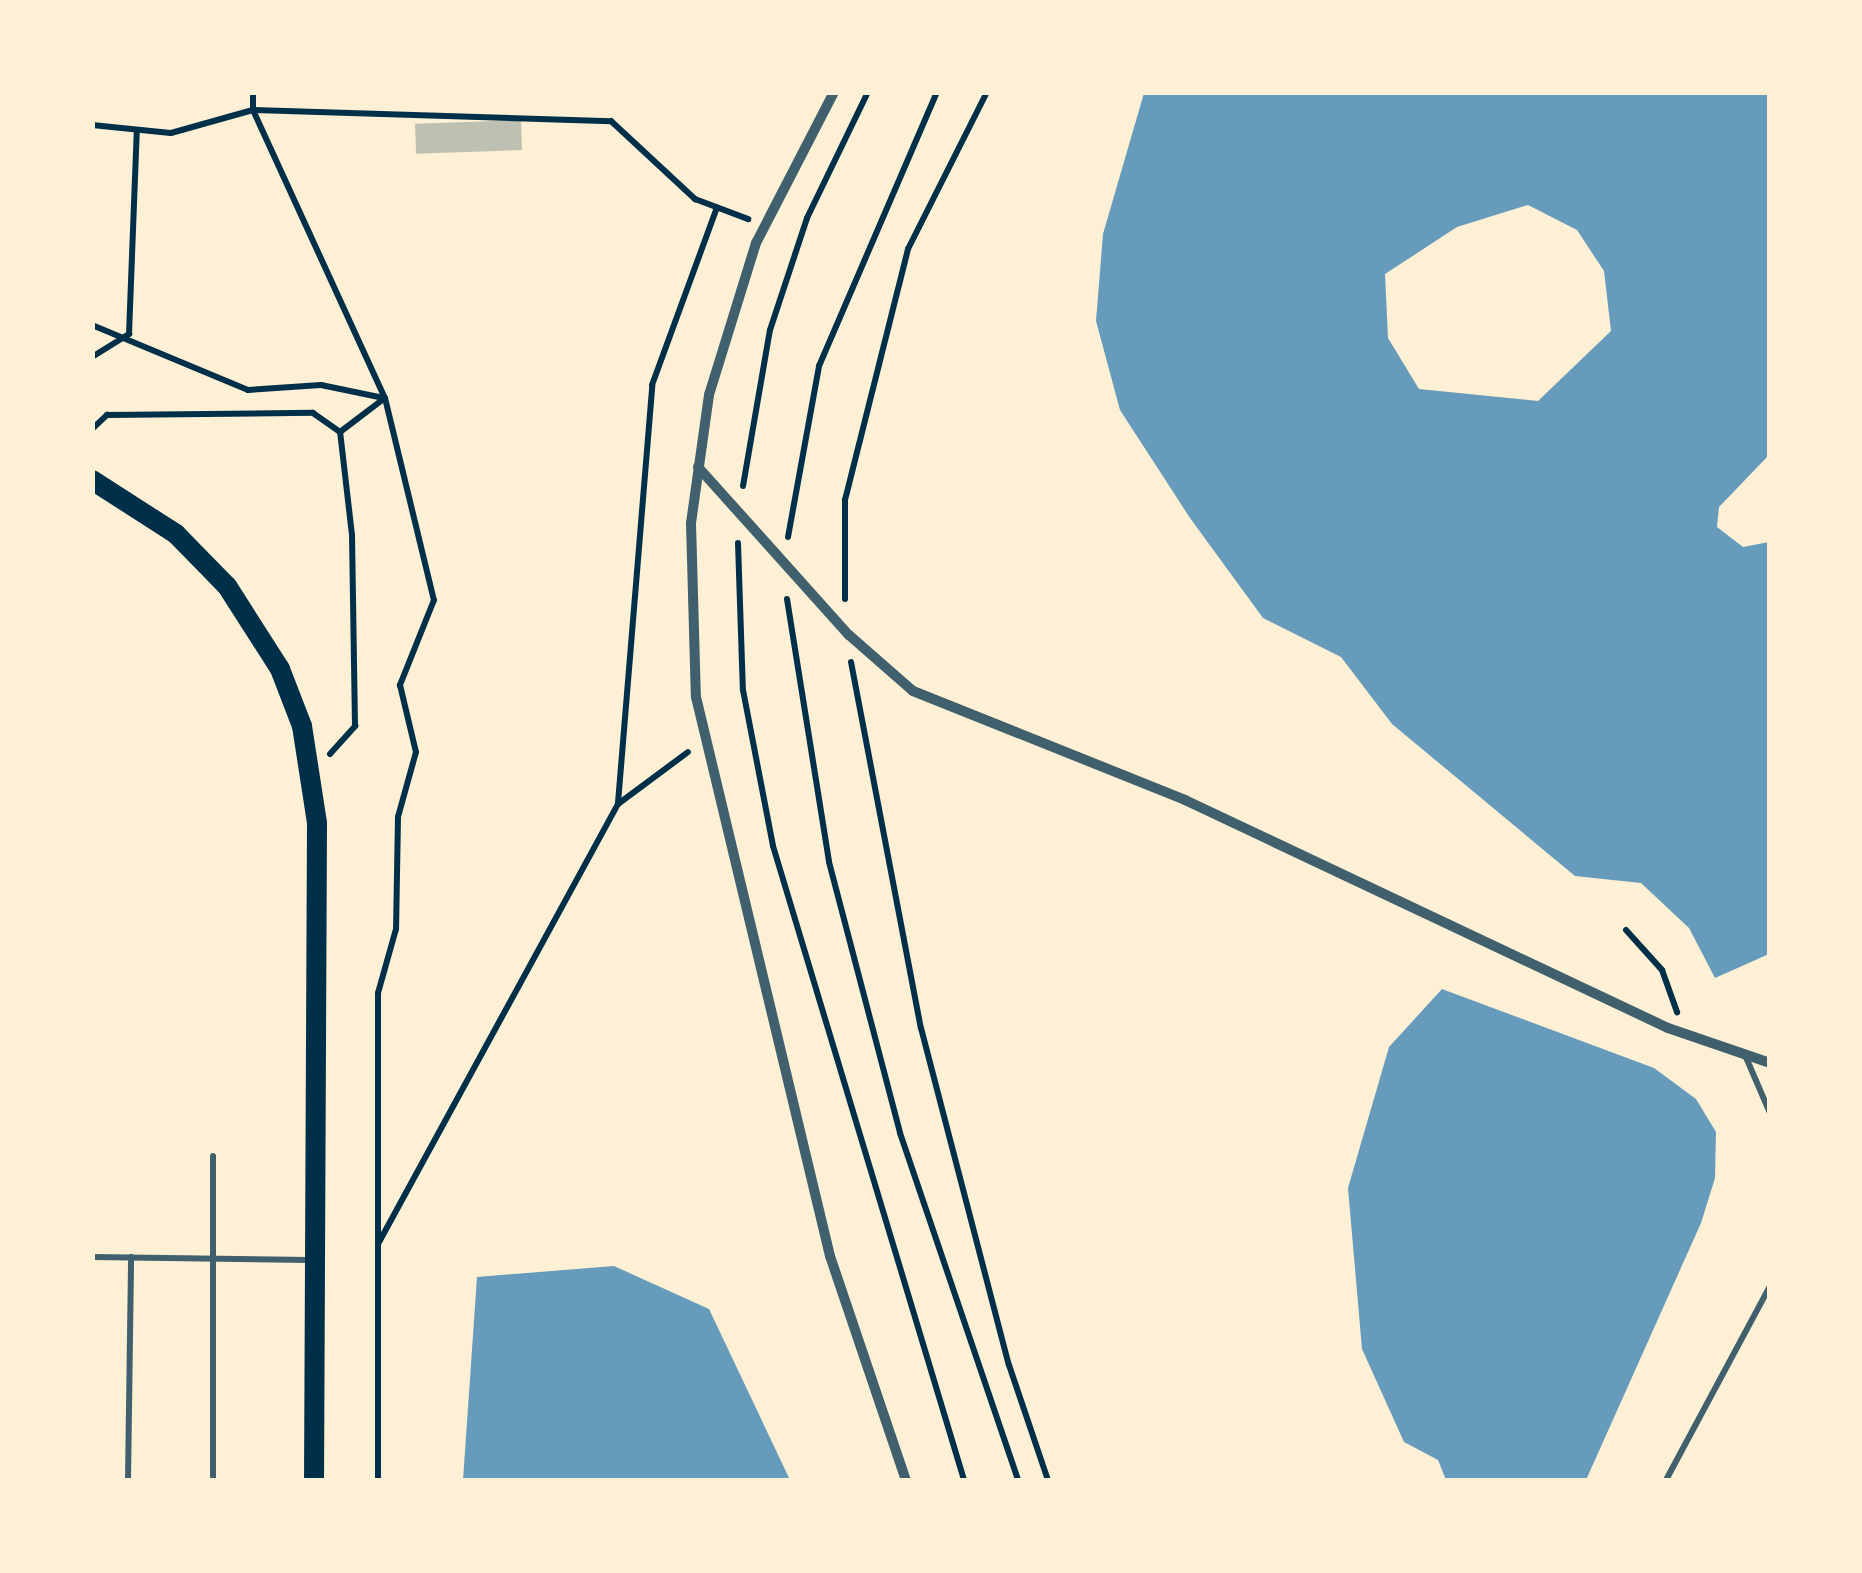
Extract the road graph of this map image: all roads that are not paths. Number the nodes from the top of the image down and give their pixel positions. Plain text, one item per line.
1 (834, 92) edge
2 (698, 467) junction
3 (92, 480) edge
4 (1745, 1055) junction
5 (1770, 1063) edge
6 (1770, 1113) edge
7 (213, 1156) dead end
8 (92, 1257) edge
9 (130, 1258) junction
10 (214, 1259) junction
11 (316, 1260) junction
12 (1770, 1286) edge
13 (128, 1480) edge
14 (213, 1480) edge
15 (314, 1480) edge
16 (906, 1480) edge
17 (1666, 1480) edge

1 - 2 street
2 - 4 street
2 - 16 street
3 - 11 main road
4 - 5 street
4 - 6 lane
7 - 10 lane
8 - 9 lane
9 - 10 lane
9 - 13 lane
10 - 11 lane
10 - 14 lane
11 - 15 main road
12 - 17 lane

